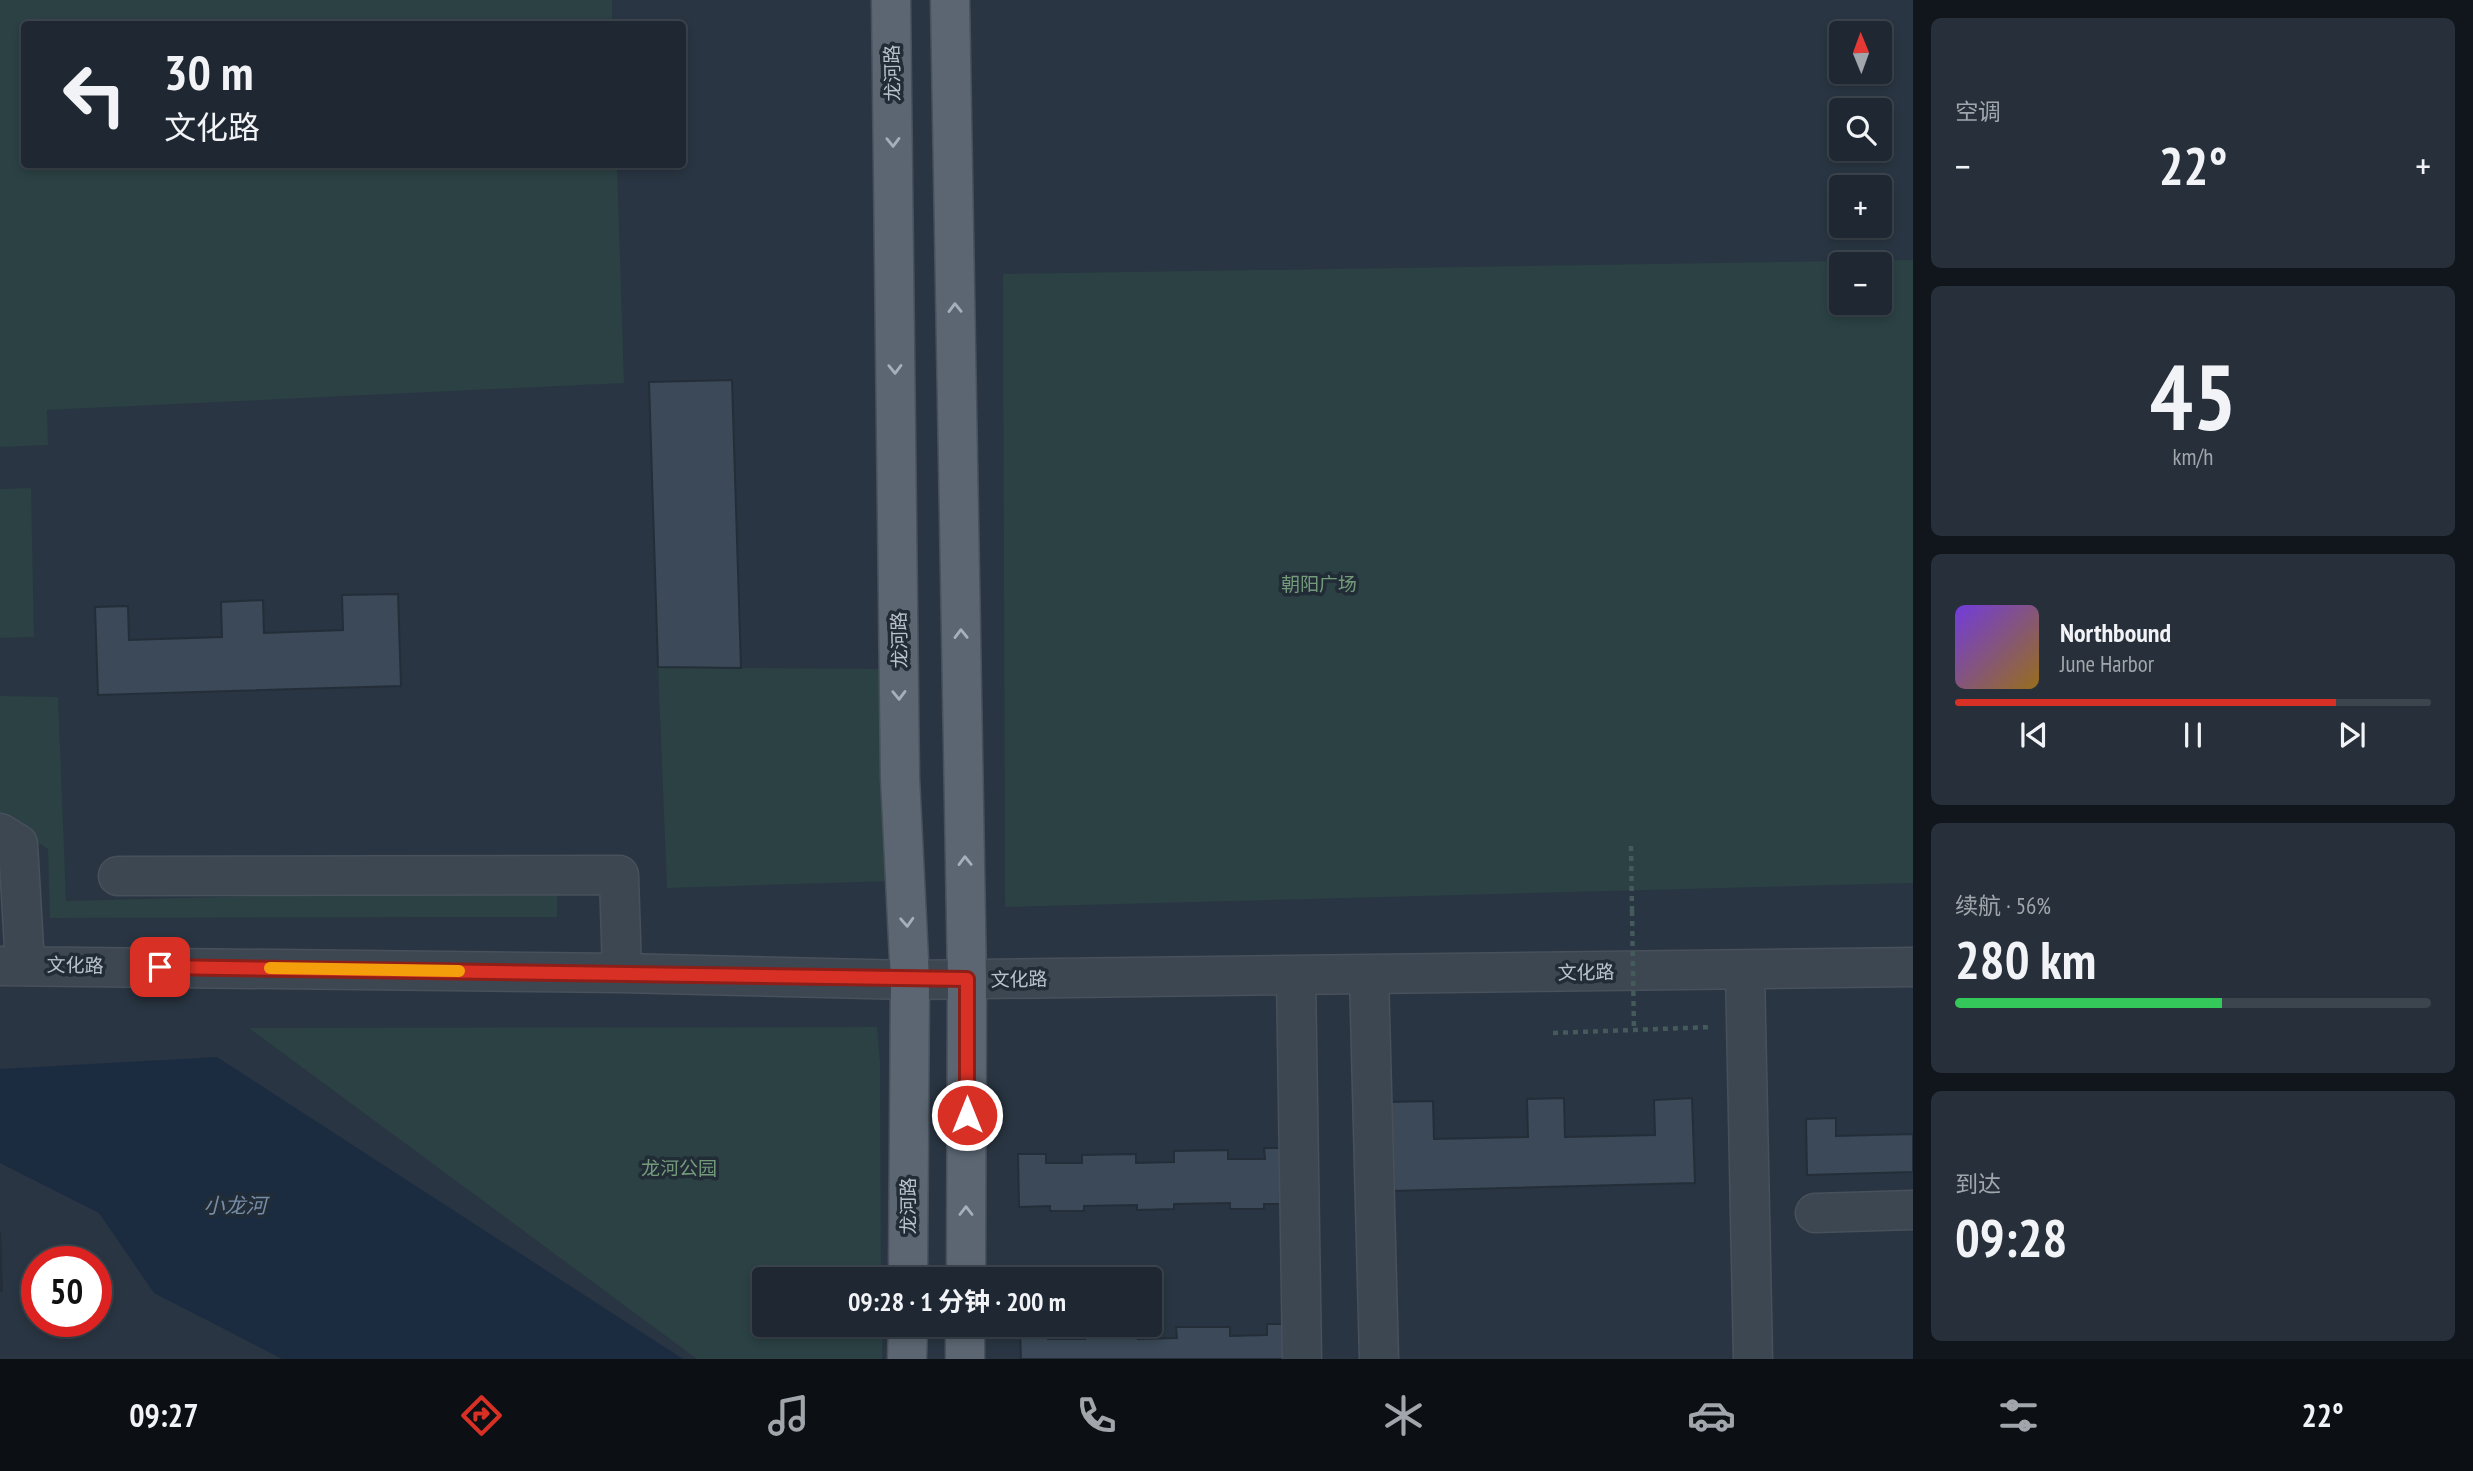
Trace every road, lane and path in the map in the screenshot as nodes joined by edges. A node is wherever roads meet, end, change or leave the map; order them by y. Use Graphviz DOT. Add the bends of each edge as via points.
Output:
graph roads {
  1 [pos="891,0"];
  2 [pos="950,0"];
  3 [pos="0,833"];
  4 [pos="1631,846"];
  5 [pos="118,876"];
  6 [pos="12,965"];
  7 [pos="1913,967"];
  8 [pos="1745,970"];
  9 [pos="622,973"];
  10 [pos="1296,975"];
  11 [pos="1370,975"];
  12 [pos="910,979"];
  13 [pos="967,979"];
  14 [pos="1712,1027"];
  15 [pos="1634,1030"];
  16 [pos="1553,1033"];
  17 [pos="1913,1210"];
  18 [pos="1815,1213"];
  19 [pos="908,1267"];
  20 [pos="966,1267"];
  21 [pos="908,1337"];
  22 [pos="965,1337"];
  23 [pos="907,1359"];
  24 [pos="965,1359"];
  25 [pos="1302,1359"];
  26 [pos="1379,1359"];
  27 [pos="1753,1359"];
  1 -- 12 [label="main road, 龙河路, one-way" via="900,778"];
  13 -- 2 [label="main road, one-way"];
  3 -- 6 [label="street" via="18,844"];
  4 -- 15 [label="path, bridge"];
  5 -- 9 [label="street" via="619,875"];
  6 -- 9 [label="street, 文化路"];
  7 -- 8 [label="street, 文化路"];
  8 -- 11 [label="street, 文化路"];
  8 -- 27 [label="street"];
  9 -- 12 [label="street, 文化路"];
  10 -- 11 [label="street, 文化路"];
  10 -- 13 [label="street, 文化路"];
  10 -- 25 [label="street"];
  11 -- 26 [label="street"];
  12 -- 13 [label="street, 文化路"];
  12 -- 19 [label="main road, 龙河路"];
  20 -- 13 [label="main road, one-way"];
  14 -- 15 [label="path"];
  15 -- 16 [label="path"];
  17 -- 18 [label="street"];
  21 -- 23 [label="main road"];
  22 -- 24 [label="main road"];
}
